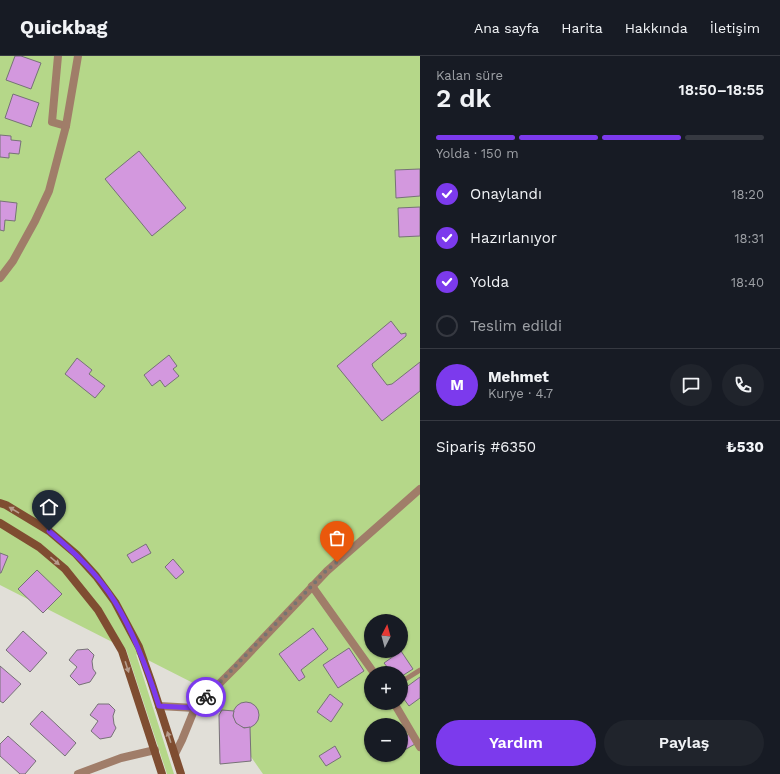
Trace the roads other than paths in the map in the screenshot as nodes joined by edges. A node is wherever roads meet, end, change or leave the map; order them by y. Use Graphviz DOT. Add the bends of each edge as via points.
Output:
graph roads {
  1 [pos="58,56"];
  2 [pos="78,56"];
  3 [pos="66,126"];
  4 [pos="0,278"];
  5 [pos="420,489"];
  6 [pos="0,503"];
  7 [pos="0,523"];
  8 [pos="312,586"];
  9 [pos="369,666"];
  10 [pos="420,670"];
  11 [pos="408,678"];
  12 [pos="159,706"];
  13 [pos="195,708"];
  14 [pos="398,710"];
  15 [pos="420,747"];
  16 [pos="155,750"];
  17 [pos="175,754"];
  18 [pos="78,774"];
  19 [pos="162,774"];
  20 [pos="181,774"];
  1 -- 3 [label="street" via="52,122"];
  2 -- 3 [label="street"];
  3 -- 4 [label="street" via="49,191 35,221"];
  5 -- 8 [label="street"];
  12 -- 6 [label="main road, one-way" via="138,647 115,602 96,576 76,554 49,531"];
  7 -- 16 [label="main road, one-way" via="39,547 65,569 98,610 122,651"];
  8 -- 9 [label="street"];
  8 -- 13 [label="street"];
  10 -- 11 [label="lane"];
  12 -- 13 [label="street"];
  17 -- 12 [label="main road, one-way"];
  13 -- 17 [label="street"];
  14 -- 15 [label="street"];
  16 -- 18 [label="street" via="121,758"];
  16 -- 19 [label="main road"];
  17 -- 20 [label="main road"];
}
